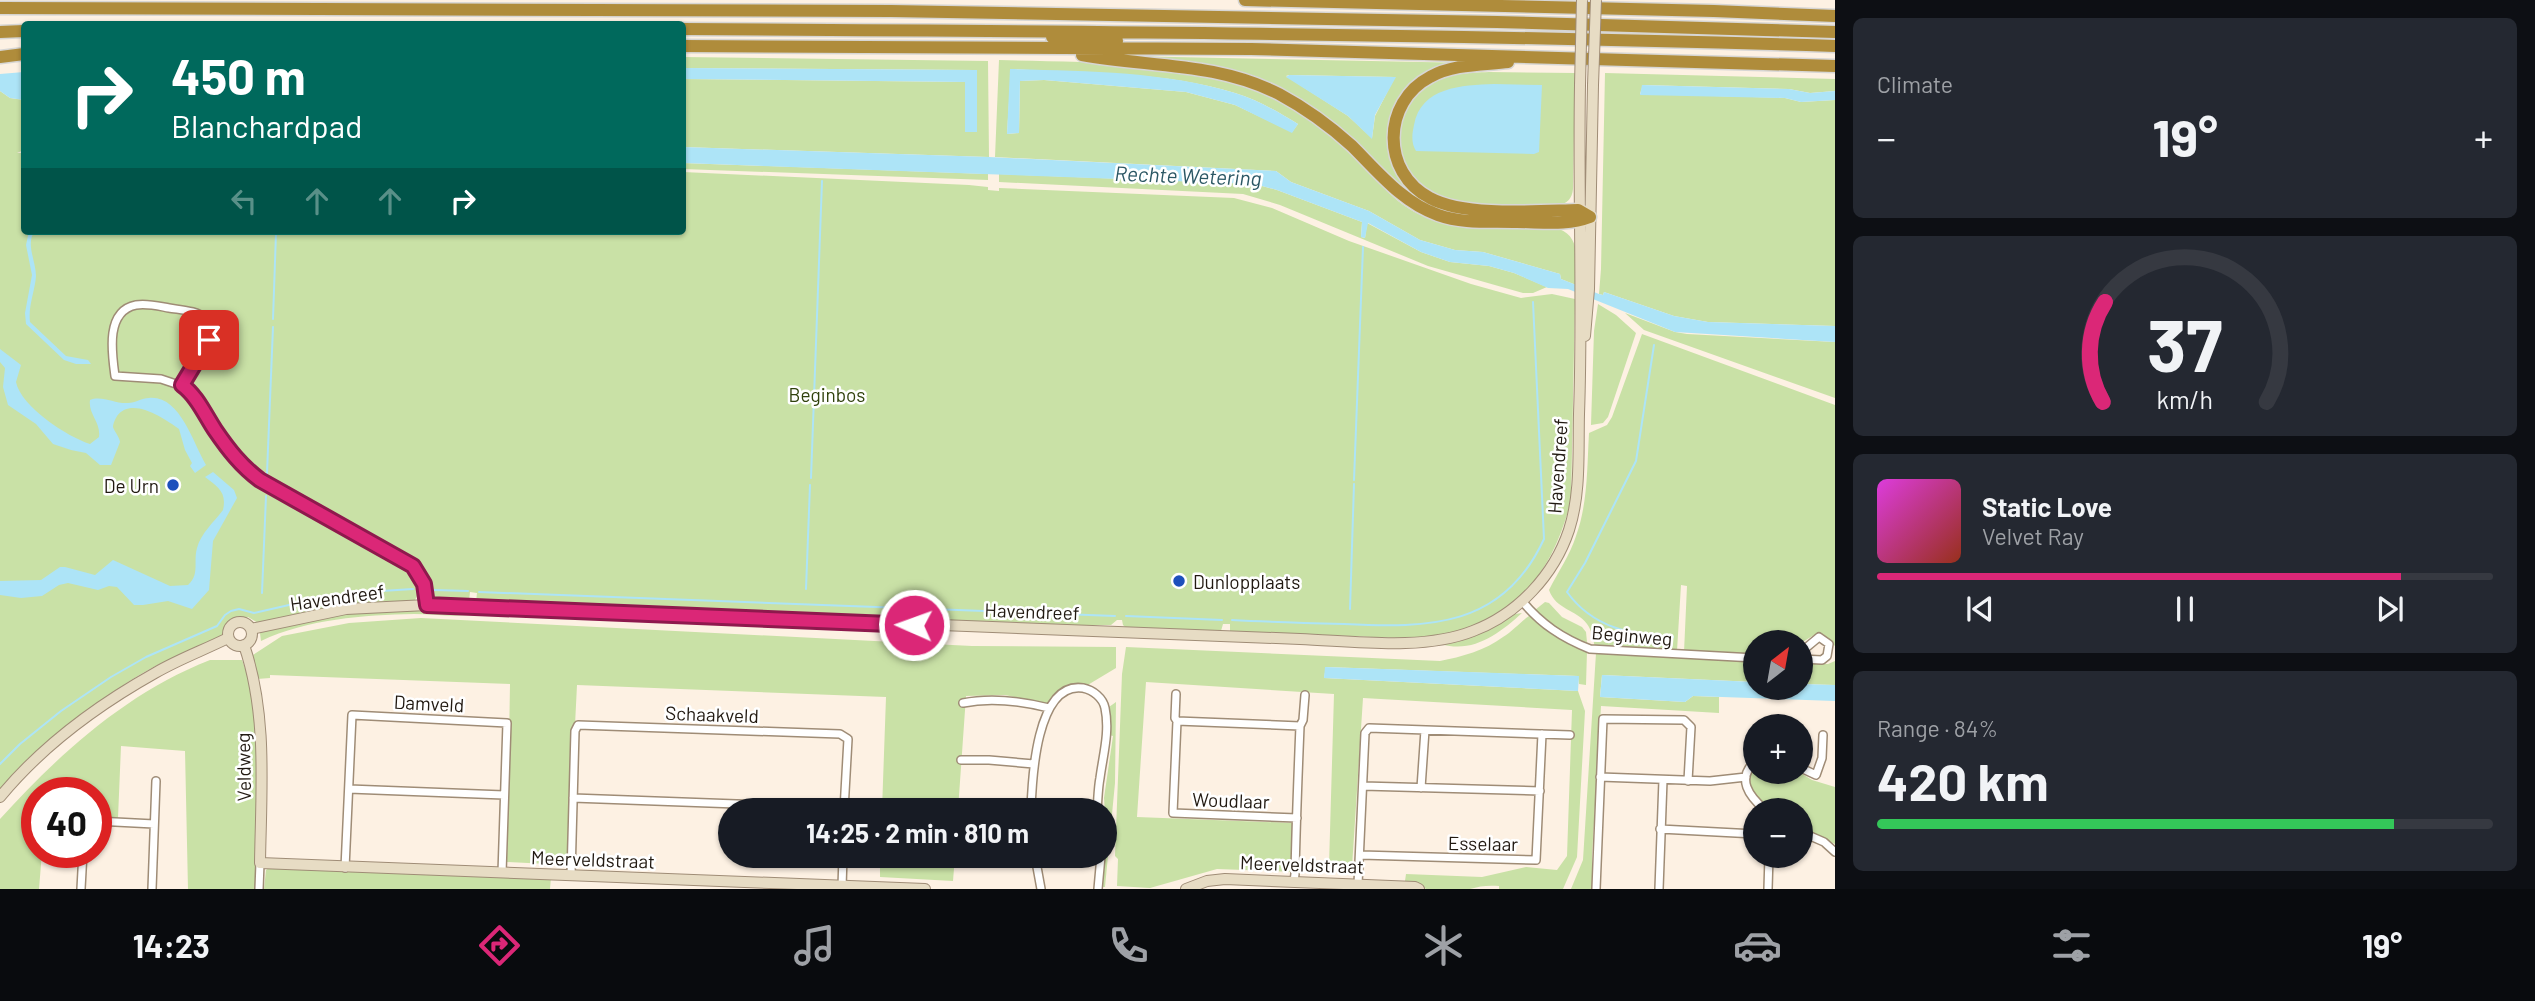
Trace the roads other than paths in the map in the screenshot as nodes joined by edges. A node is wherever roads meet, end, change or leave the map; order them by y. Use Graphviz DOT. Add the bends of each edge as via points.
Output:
graph roads {
  1 [pos="1245,0"];
  2 [pos="1582,0"];
  3 [pos="1596,0"];
  4 [pos="1641,0"];
  5 [pos="0,8"];
  6 [pos="1714,11"];
  7 [pos="1835,16"];
  8 [pos="686,29"];
  9 [pos="21,31"];
  10 [pos="0,32"];
  11 [pos="994,32"];
  12 [pos="1835,32"];
  13 [pos="686,46"];
  14 [pos="1835,46"];
  15 [pos="1051,49"];
  16 [pos="1251,49"];
  17 [pos="0,50"];
  18 [pos="21,51"];
  19 [pos="21,52"];
  20 [pos="0,57"];
  21 [pos="1544,57"];
  22 [pos="1835,66"];
  23 [pos="1582,216"];
  24 [pos="182,385"];
  25 [pos="1522,601"];
  26 [pos="427,605"];
  27 [pos="251,629"];
  28 [pos="228,638"];
  29 [pos="1813,643"];
  30 [pos="243,645"];
  31 [pos="1743,657"];
  32 [pos="1813,660"];
  33 [pos="1176,694"];
  34 [pos="1305,695"];
  35 [pos="963,703"];
  36 [pos="1049,708"];
  37 [pos="1177,721"];
  38 [pos="1300,726"];
  39 [pos="1425,730"];
  40 [pos="1542,734"];
  41 [pos="1570,735"];
  42 [pos="1823,735"];
  43 [pos="961,760"];
  44 [pos="1034,764"];
  45 [pos="1813,774"];
  46 [pos="1600,777"];
  47 [pos="1743,777"];
  48 [pos="1663,780"];
  49 [pos="1688,780"];
  50 [pos="156,781"];
  51 [pos="1363,786"];
  52 [pos="1421,788"];
  53 [pos="349,789"];
  54 [pos="1540,791"];
  55 [pos="504,795"];
  56 [pos="0,797"];
  57 [pos="573,798"];
  58 [pos="845,798"];
  59 [pos="1032,798"];
  60 [pos="1098,798"];
  61 [pos="718,804"];
  62 [pos="1297,818"];
  63 [pos="112,822"];
  64 [pos="154,824"];
  65 [pos="1660,829"];
  66 [pos="1743,833"];
  67 [pos="1813,837"];
  68 [pos="1835,852"];
  69 [pos="1361,855"];
  70 [pos="260,863"];
  71 [pos="345,867"];
  72 [pos="82,868"];
  73 [pos="843,868"];
  74 [pos="1037,868"];
  75 [pos="1100,868"];
  76 [pos="1769,868"];
  77 [pos="502,873"];
  78 [pos="571,875"];
  79 [pos="1294,881"];
  80 [pos="1358,884"];
  81 [pos="1207,885"];
  82 [pos="803,887"];
  83 [pos="842,887"];
  84 [pos="81,889"];
  85 [pos="152,889"];
  86 [pos="259,889"];
  87 [pos="925,889"];
  88 [pos="1041,889"];
  89 [pos="1097,889"];
  90 [pos="1186,889"];
  91 [pos="1419,889"];
  92 [pos="1596,889"];
  93 [pos="1659,889"];
  94 [pos="1768,889"];
  1 -- 6 [label="highway"];
  2 -- 23 [label="street, Havendreef, bridge"];
  3 -- 23 [label="street, Havendreef, bridge"];
  4 -- 6 [label="highway"];
  5 -- 12 [label="highway" via="994,13"];
  6 -- 7 [label="highway"];
  8 -- 11 [label="highway"];
  9 -- 10 [label="highway"];
  11 -- 14 [label="highway" via="1418,35"];
  11 -- 16 [label="highway"];
  13 -- 15 [label="highway"];
  15 -- 16 [label="highway"];
  15 -- 23 [label="highway" via="1202,69 1278,94 1331,128 1404,196 1438,215 1463,221"];
  16 -- 21 [label="highway"];
  17 -- 18 [label="highway"];
  19 -- 20 [label="highway"];
  21 -- 22 [label="highway"];
  21 -- 23 [label="highway" via="1445,70 1421,82 1398,111 1393,148 1406,179 1443,204"];
  23 -- 25 [label="street, Havendreef" via="1584,299 1576,500 1555,561"];
  24 -- 24 [label="street" via="115,376 116,321 121,312 150,305 198,314 209,323 209,340"];
  24 -- 26 [label="street" via="253,474 413,566 424,584"];
  25 -- 26 [label="street, Havendreef" via="1499,619 1433,642"];
  25 -- 31 [label="street, Beginweg" via="1545,625 1590,649"];
  26 -- 27 [label="street, Havendreef" via="346,609"];
  27 -- 28 [label="street" via="246,622 233,623"];
  27 -- 30 [label="street" via="250,641"];
  28 -- 30 [label="street"];
  28 -- 56 [label="street" via="156,672 109,701 44,752"];
  29 -- 32 [label="street" via="1819,638 1829,644 1827,656"];
  30 -- 70 [label="street, Veldweg" via="260,723"];
  33 -- 37 [label="street, Woudlaar"];
  34 -- 38 [label="street, Woudlaar"];
  35 -- 36 [label="street" via="988,700"];
  36 -- 44 [label="street"];
  36 -- 60 [label="street" via="1060,695 1077,688 1090,690 1102,701 1107,741"];
  37 -- 38 [label="street"];
  37 -- 62 [label="street, Woudlaar" via="1173,813"];
  38 -- 62 [label="street, Woudlaar"];
  39 -- 40 [label="street"];
  39 -- 51 [label="street" via="1369,728"];
  39 -- 52 [label="street"];
  40 -- 41 [label="street"];
  40 -- 54 [label="street, Esselaar"];
  42 -- 45 [label="street" via="1822,758"];
  43 -- 44 [label="street"];
  44 -- 59 [label="street"];
  46 -- 48 [label="street"];
  46 -- 49 [label="street" via="1604,719 1684,720 1691,727"];
  46 -- 92 [label="street"];
  47 -- 49 [label="street"];
  48 -- 49 [label="street"];
  48 -- 65 [label="street"];
  50 -- 64 [label="street"];
  51 -- 52 [label="street"];
  51 -- 69 [label="street"];
  52 -- 54 [label="street"];
  53 -- 55 [label="street"];
  53 -- 55 [label="street, Damveld" via="352,715 507,723"];
  53 -- 71 [label="street, Damveld"];
  54 -- 69 [label="street, Esselaar" via="1536,860"];
  55 -- 77 [label="street, Damveld"];
  57 -- 58 [label="street, Schaakveld" via="578,725 840,734 848,739"];
  57 -- 61 [label="street, Schaakveld"];
  57 -- 78 [label="street, Schaakveld"];
  62 -- 79 [label="street, Woudlaar"];
  63 -- 64 [label="street"];
  64 -- 85 [label="street"];
  65 -- 66 [label="street"];
  65 -- 93 [label="street"];
  67 -- 68 [label="street"];
  69 -- 80 [label="street"];
  70 -- 71 [label="street, Meerveldstraat"];
  70 -- 86 [label="street, Veldweg"];
  71 -- 77 [label="street, Meerveldstraat"];
  72 -- 84 [label="street"];
  73 -- 83 [label="street"];
  74 -- 88 [label="street"];
  75 -- 89 [label="street"];
  76 -- 94 [label="street"];
  77 -- 78 [label="street, Meerveldstraat"];
  78 -- 82 [label="street, Meerveldstraat"];
  79 -- 80 [label="street, Meerveldstraat"];
  79 -- 81 [label="street, Meerveldstraat" via="1225,879"];
  80 -- 91 [label="street, Meerveldstraat"];
  81 -- 90 [label="street, Meerveldstraat"];
  82 -- 83 [label="street, Meerveldstraat"];
  83 -- 87 [label="street, Meerveldstraat"];
}
